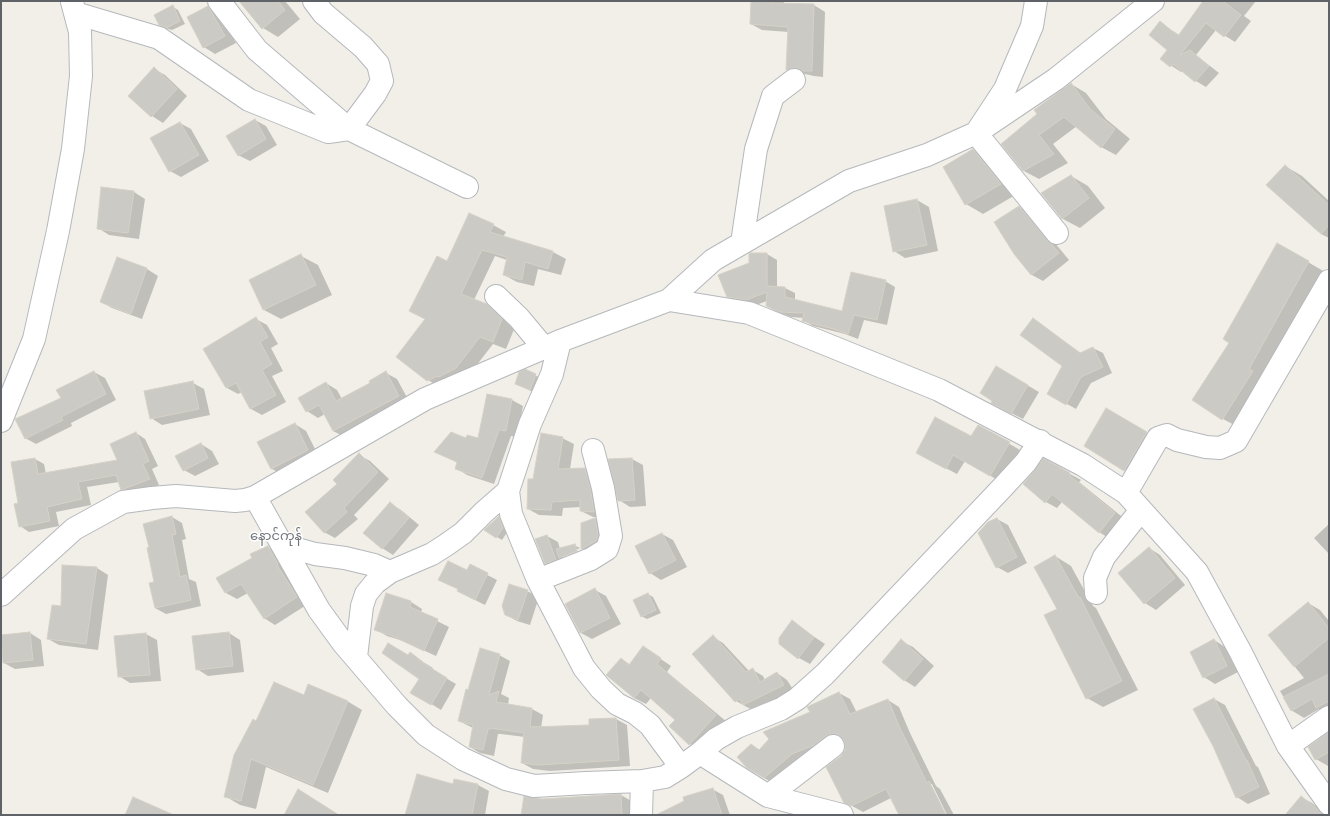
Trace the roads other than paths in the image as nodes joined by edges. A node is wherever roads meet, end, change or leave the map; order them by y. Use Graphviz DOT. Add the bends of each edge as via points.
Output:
graph roads {
  1 [pos="219,1"];
  2 [pos="314,1"];
  3 [pos="1036,1"];
  4 [pos="1153,1"];
  5 [pos="73,7"];
  6 [pos="794,80"];
  7 [pos="349,128"];
  8 [pos="976,133"];
  9 [pos="467,187"];
  10 [pos="1057,232"];
  11 [pos="742,243"];
  12 [pos="1329,281"];
  13 [pos="496,296"];
  14 [pos="669,300"];
  15 [pos="552,345"];
  16 [pos="1,421"];
  17 [pos="1040,441"];
  18 [pos="593,450"];
  19 [pos="508,491"];
  20 [pos="1126,493"];
  21 [pos="255,497"];
  22 [pos="1141,510"];
  23 [pos="283,545"];
  24 [pos="390,572"];
  25 [pos="538,580"];
  26 [pos="1096,593"];
  27 [pos="1,595"];
  28 [pos="356,657"];
  29 [pos="1329,717"];
  30 [pos="833,746"];
  31 [pos="1288,746"];
  32 [pos="700,753"];
  33 [pos="681,767"];
  34 [pos="642,781"];
  35 [pos="768,796"];
  36 [pos="1329,804"];
  37 [pos="641,815"];
  38 [pos="842,815"];
  1 -- 7 [label="street" via="257,50"];
  2 -- 7 [label="street" via="378,64 382,81"];
  3 -- 8 [label="street" via="1032,26 1005,90"];
  4 -- 8 [label="street" via="1056,79"];
  5 -- 7 [label="street" via="159,38 249,100 328,132"];
  5 -- 16 [label="street" via="80,32 81,76 70,164 34,339"];
  6 -- 11 [label="street" via="773,96 756,149"];
  7 -- 9 [label="street"];
  8 -- 10 [label="street"];
  8 -- 11 [label="street" via="927,155 849,181"];
  11 -- 14 [label="street" via="713,260"];
  12 -- 20 [label="street" via="1236,441 1220,448 1177,440 1167,435 1158,438"];
  13 -- 15 [label="street"];
  14 -- 15 [label="street"];
  14 -- 17 [label="street" via="749,313 939,390"];
  15 -- 19 [label="street" via="552,374 530,424"];
  15 -- 21 [label="street" via="425,400"];
  17 -- 20 [label="street"];
  17 -- 32 [label="street" via="1007,483 825,674 782,709 737,727 716,739"];
  18 -- 25 [label="street" via="603,488 611,536 606,549 591,559"];
  19 -- 24 [label="street" via="446,546"];
  19 -- 25 [label="street" via="511,514"];
  20 -- 22 [label="street"];
  21 -- 23 [label="street"];
  21 -- 27 [label="street" via="235,501 176,496 123,502 74,529"];
  22 -- 26 [label="street" via="1104,557 1095,578"];
  22 -- 31 [label="street" via="1197,572"];
  23 -- 24 [label="street" via="374,565"];
  23 -- 28 [label="street" via="320,610"];
  24 -- 28 [label="street" via="375,583 366,594 362,606"];
  25 -- 33 [label="street" via="584,668 601,690 617,704 635,713 650,725"];
  28 -- 34 [label="street" via="397,706 426,735 463,759 506,779 534,786"];
  29 -- 31 [label="street"];
  30 -- 35 [label="street"];
  31 -- 36 [label="street"];
  32 -- 33 [label="street"];
  32 -- 35 [label="street"];
  33 -- 34 [label="street" via="665,777"];
  34 -- 37 [label="street"];
  35 -- 38 [label="street"];
}
